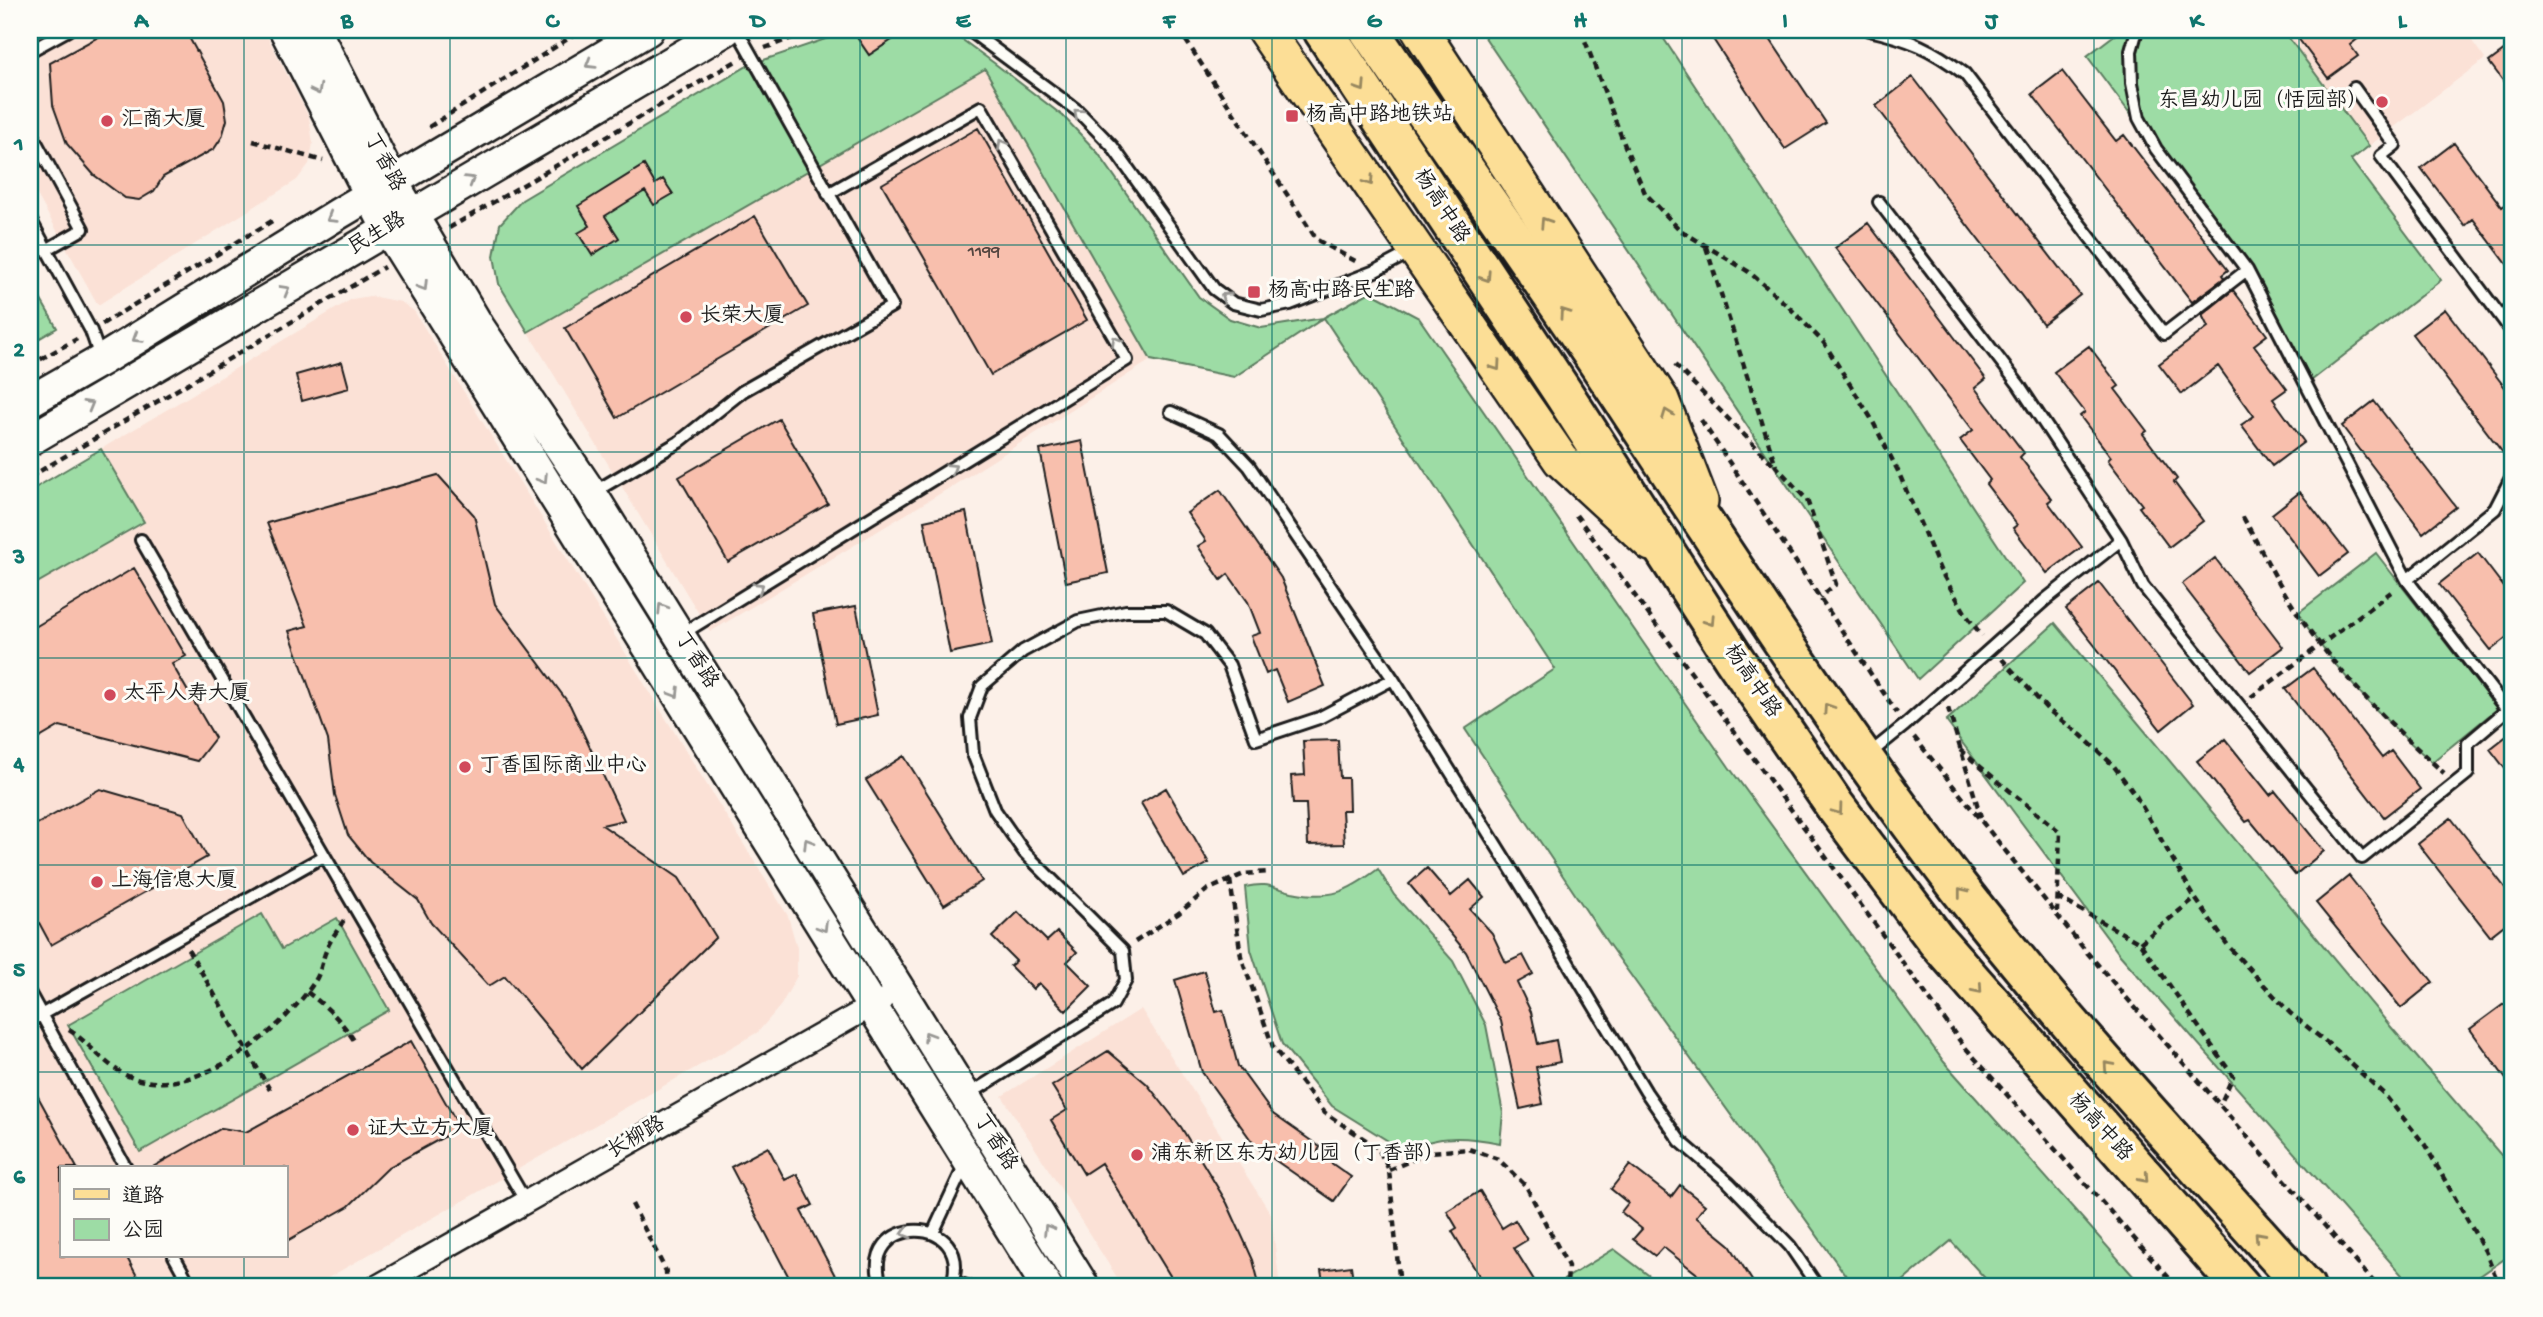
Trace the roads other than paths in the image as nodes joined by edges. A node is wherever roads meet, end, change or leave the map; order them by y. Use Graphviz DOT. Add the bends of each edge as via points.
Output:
graph roads {
  1 [pos="68,30"];
  2 [pos="285,30"];
  3 [pos="315,30"];
  4 [pos="649,30"];
  5 [pos="726,30"];
  6 [pos="737,30"];
  7 [pos="969,30"];
  8 [pos="1265,30"];
  9 [pos="1323,30"];
  10 [pos="1369,30"];
  11 [pos="1420,30"];
  12 [pos="1869,30"];
  13 [pos="2137,30"];
  14 [pos="30,51"];
  15 [pos="2354,88"];
  16 [pos="30,131"];
  17 [pos="374,182"];
  18 [pos="828,194"];
  19 [pos="1879,202"];
  20 [pos="30,219"];
  21 [pos="399,221"];
  22 [pos="47,250"];
  23 [pos="1416,250"];
  24 [pos="2248,270"];
  25 [pos="2513,333"];
  26 [pos="102,360"];
  27 [pos="30,401"];
  28 [pos="1171,412"];
  29 [pos="30,440"];
  30 [pos="2513,474"];
  31 [pos="591,493"];
  32 [pos="141,540"];
  33 [pos="2121,540"];
  34 [pos="1718,547"];
  35 [pos="1673,564"];
  36 [pos="2407,580"];
  37 [pos="680,636"];
  38 [pos="1393,679"];
  39 [pos="1863,759"];
  40 [pos="324,856"];
  41 [pos="899,990"];
  42 [pos="30,994"];
  43 [pos="872,1005"];
  44 [pos="41,1014"];
  45 [pos="30,1021"];
  46 [pos="965,1097"];
  47 [pos="968,1159"];
  48 [pos="125,1166"];
  49 [pos="526,1202"];
  50 [pos="933,1233"];
  51 [pos="175,1258"];
  52 [pos="952,1284"];
  53 [pos="191,1287"];
  54 [pos="376,1287"];
  55 [pos="882,1287"];
  56 [pos="968,1287"];
  57 [pos="1047,1287"];
  58 [pos="1084,1287"];
  59 [pos="1818,1287"];
  60 [pos="2241,1287"];
  61 [pos="2305,1287"];
  1 -- 14 [label="lane"];
  2 -- 17 [label="street, 丁香路, one-way"];
  3 -- 17 [label="street, 丁香路"];
  4 -- 17 [label="street, 民生路, one-way"];
  21 -- 5 [label="street, 民生路, one-way"];
  6 -- 18 [label="lane"];
  23 -- 7 [label="lane, one-way" via="1280,306 1261,310 1233,303 1214,289 1112,146 1078,111"];
  8 -- 23 [label="main road, 杨高中路, one-way"];
  9 -- 35 [label="highway, 杨高中路, one-way"];
  34 -- 10 [label="highway, 杨高中路, one-way" via="1603,369"];
  34 -- 11 [label="main road, 杨高中路, one-way" via="1661,400"];
  12 -- 24 [label="lane" via="1902,37 1937,53 1965,74 2165,334"];
  13 -- 24 [label="lane" via="2131,51 2139,118 2156,149"];
  15 -- 25 [label="lane" via="2395,145 2381,156"];
  16 -- 22 [label="lane" via="83,229"];
  17 -- 21 [label="street, 丁香路"];
  17 -- 26 [label="street, 民生路, one-way"];
  18 -- 31 [label="lane" via="892,306 743,391 679,442"];
  37 -- 18 [label="lane, one-way" via="1127,360 981,107"];
  19 -- 33 [label="lane" via="2019,385"];
  20 -- 22 [label="lane"];
  29 -- 21 [label="street, 民生路, one-way"];
  21 -- 31 [label="street, 丁香路" via="479,327"];
  21 -- 43 [label="street, 丁香路, one-way" via="636,630"];
  22 -- 26 [label="lane"];
  23 -- 35 [label="main road, 杨高中路, one-way" via="1561,460"];
  24 -- 36 [label="lane"];
  26 -- 27 [label="street, 民生路"];
  28 -- 38 [label="lane" via="1219,434 1249,466"];
  30 -- 36 [label="lane" via="2495,509"];
  37 -- 31 [label="street, 丁香路, one-way"];
  32 -- 40 [label="lane"];
  33 -- 36 [label="lane" via="2143,586 2362,858 2468,773 2469,743 2507,710"];
  33 -- 39 [label="lane"];
  39 -- 34 [label="highway, 杨高中路, one-way"];
  35 -- 60 [label="highway, 杨高中路, one-way" via="1835,806 1937,941"];
  41 -- 37 [label="street, 丁香路, one-way"];
  38 -- 46 [label="lane" via="1319,718 1256,739 1229,665 1205,634 1166,611 1126,611 1078,621 1023,650 982,686 970,718 972,754 995,810 1024,852 1123,951 1126,980 1113,1004"];
  38 -- 59 [label="lane" via="1680,1142 1729,1183 1790,1246"];
  61 -- 39 [label="highway, 杨高中路, one-way" via="2042,991"];
  40 -- 44 [label="lane"];
  40 -- 49 [label="lane"];
  41 -- 43 [label="street, 长柳路"];
  46 -- 41 [label="street, 丁香路, one-way"];
  42 -- 44 [label="lane"];
  43 -- 47 [label="street, 丁香路"];
  43 -- 49 [label="street, 长柳路"];
  44 -- 45 [label="lane"];
  44 -- 48 [label="lane"];
  58 -- 46 [label="street, 丁香路, one-way"];
  47 -- 50 [label="lane"];
  47 -- 57 [label="street, 丁香路"];
  49 -- 54 [label="street, 长柳路"];
  50 -- 52 [label="lane" via="951,1249 956,1262"];
  50 -- 55 [label="lane, one-way" via="909,1230 887,1242 878,1265"];
  51 -- 53 [label="lane"];
  52 -- 56 [label="lane"];
}
